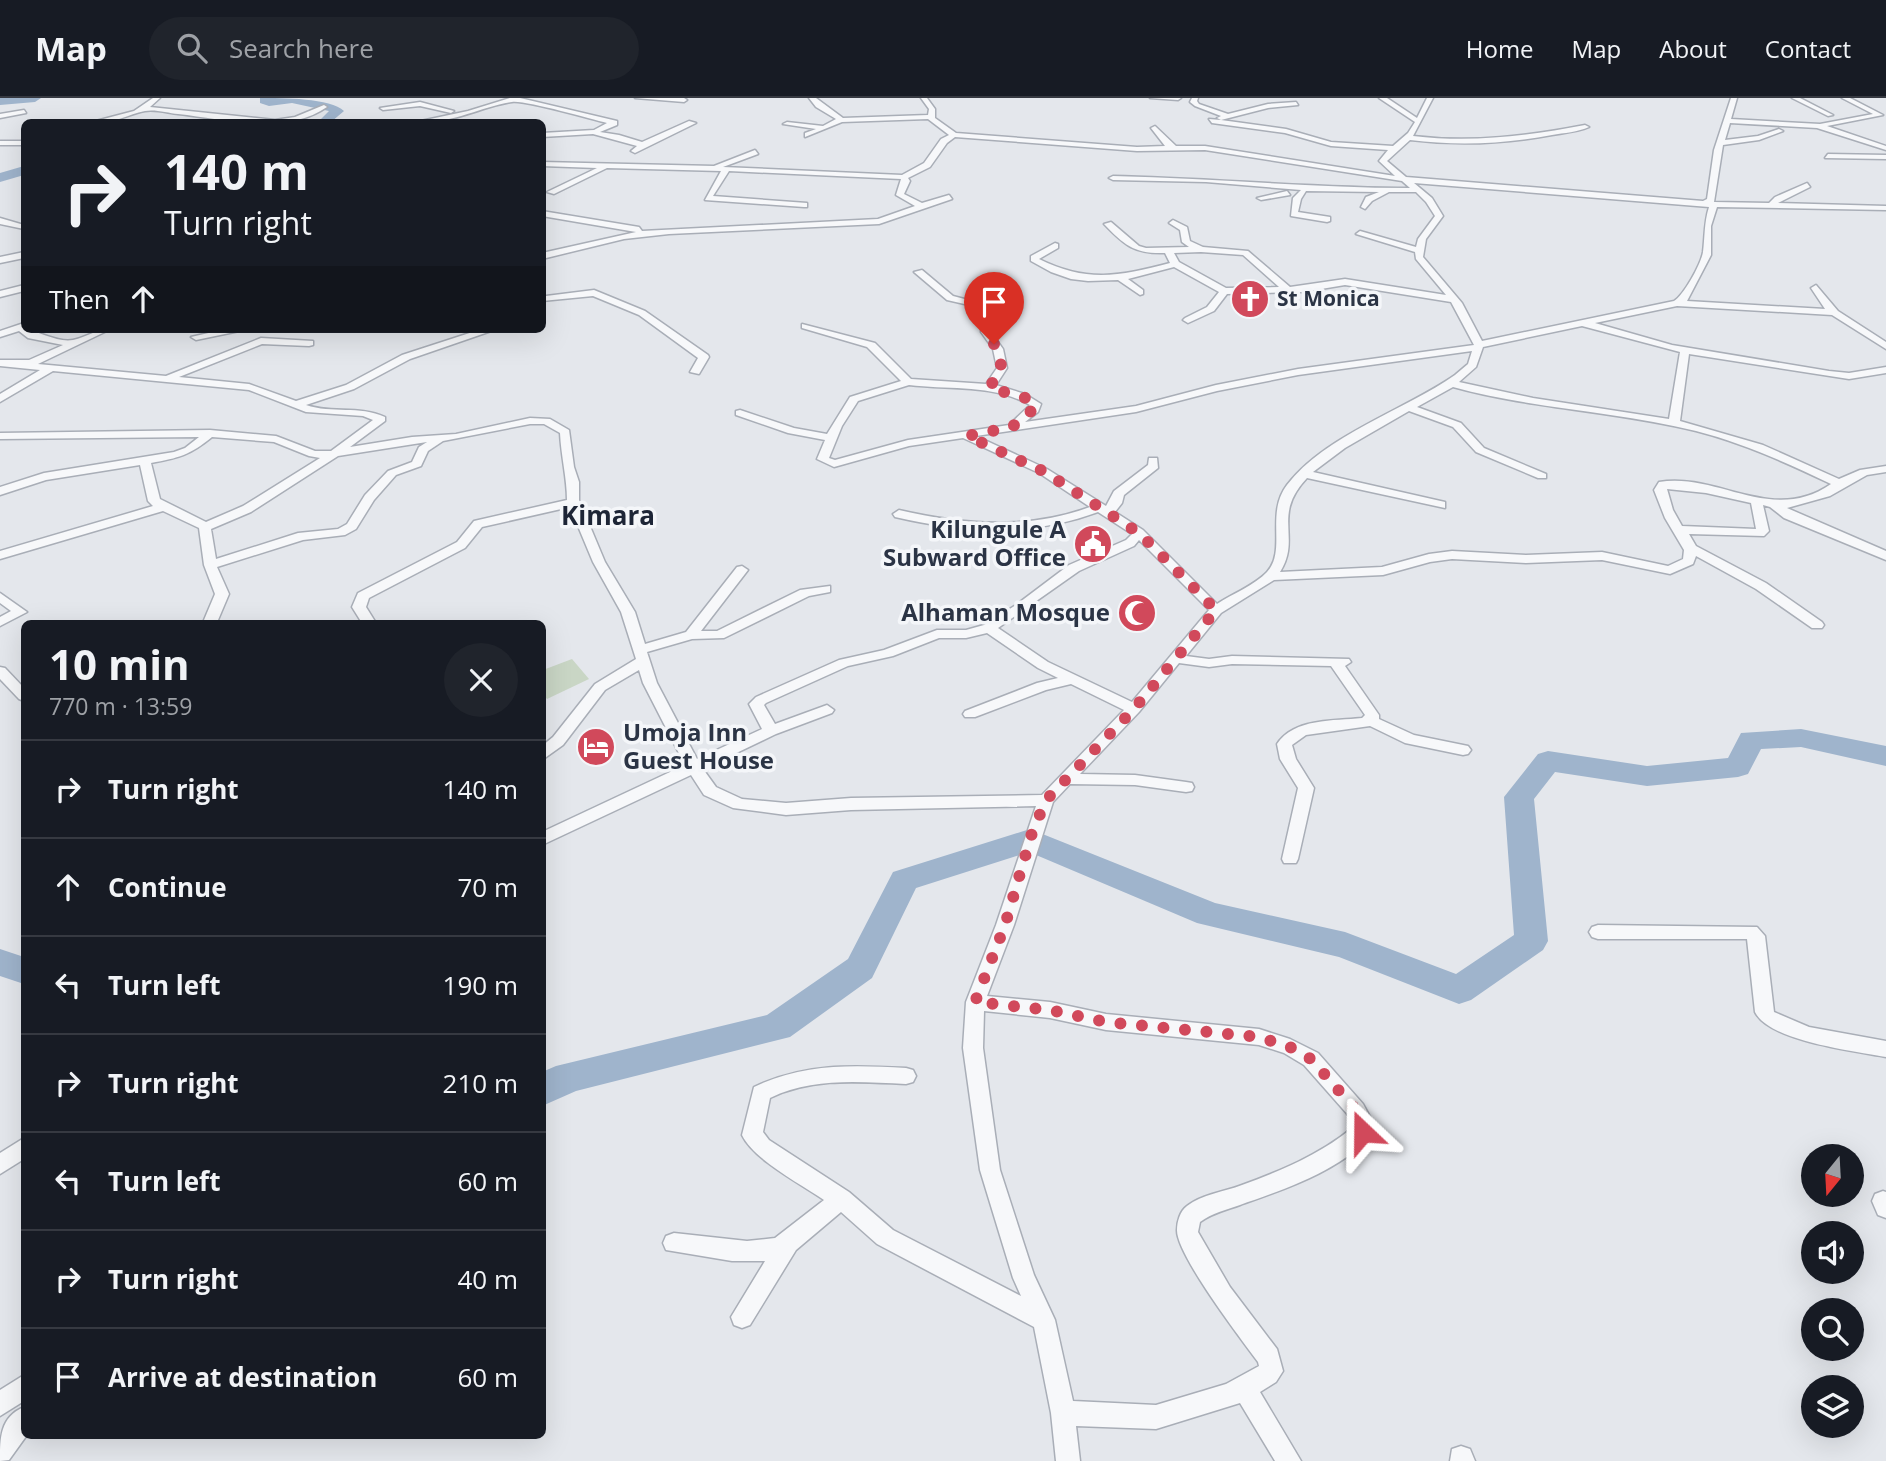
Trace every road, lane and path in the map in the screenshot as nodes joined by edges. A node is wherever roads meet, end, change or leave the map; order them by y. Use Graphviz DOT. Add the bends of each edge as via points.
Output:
graph roads {
  1 [pos="157,98"];
  2 [pos="386,98"];
  3 [pos="439,98"];
  4 [pos="516,98"];
  5 [pos="638,98"];
  6 [pos="812,98"];
  7 [pos="924,98"];
  8 [pos="1153,98"];
  9 [pos="1178,98"];
  10 [pos="1195,98"];
  11 [pos="1382,98"];
  12 [pos="1430,98"];
  13 [pos="1734,98"];
  14 [pos="1795,98"];
  15 [pos="1845,98"];
  16 [pos="684,100"];
  17 [pos="568,103"];
  18 [pos="408,104"];
  19 [pos="1296,104"];
  20 [pos="324,107"];
  21 [pos="383,108"];
  22 [pos="554,108"];
  23 [pos="145,109"];
  24 [pos="24,112"];
  25 [pos="1883,114"];
  26 [pos="464,115"];
  27 [pos="1829,115"];
  28 [pos="0,116"];
  29 [pos="1228,116"];
  30 [pos="931,117"];
  31 [pos="126,118"];
  32 [pos="118,119"];
  33 [pos="130,119"];
  34 [pos="245,119"];
  35 [pos="297,119"];
  36 [pos="439,119"];
  37 [pos="841,120"];
  38 [pos="1416,120"];
  39 [pos="1726,121"];
  40 [pos="692,123"];
  41 [pos="787,124"];
  42 [pos="1818,126"];
  43 [pos="1585,127"];
  44 [pos="822,128"];
  45 [pos="1155,128"];
  46 [pos="1779,131"];
  47 [pos="596,132"];
  48 [pos="546,135"];
  49 [pos="807,135"];
  50 [pos="954,135"];
  51 [pos="1409,138"];
  52 [pos="21,142"];
  53 [pos="1720,143"];
  54 [pos="0,144"];
  55 [pos="642,145"];
  56 [pos="1234,147"];
  57 [pos="1394,148"];
  58 [pos="1886,148"];
  59 [pos="1178,150"];
  60 [pos="1220,150"];
  61 [pos="755,152"];
  62 [pos="1828,156"];
  63 [pos="1886,157"];
  64 [pos="546,164"];
  65 [pos="608,166"];
  66 [pos="645,167"];
  67 [pos="715,169"];
  68 [pos="725,171"];
  69 [pos="904,177"];
  70 [pos="1113,178"];
  71 [pos="1398,178"];
  72 [pos="1807,185"];
  73 [pos="1328,190"];
  74 [pos="1414,190"];
  75 [pos="1391,191"];
  76 [pos="551,192"];
  77 [pos="1303,192"];
  78 [pos="949,197"];
  79 [pos="1261,198"];
  80 [pos="1709,204"];
  81 [pos="804,205"];
  82 [pos="1770,206"];
  83 [pos="923,207"];
  84 [pos="1365,207"];
  85 [pos="1886,208"];
  86 [pos="546,214"];
  87 [pos="1327,219"];
  88 [pos="0,221"];
  89 [pos="1173,223"];
  90 [pos="1108,224"];
  91 [pos="21,226"];
  92 [pos="655,233"];
  93 [pos="1360,234"];
  94 [pos="1055,246"];
  95 [pos="546,248"];
  96 [pos="1201,249"];
  97 [pos="1419,250"];
  98 [pos="559,251"];
  99 [pos="1169,251"];
  100 [pos="546,255"];
  101 [pos="21,256"];
  102 [pos="0,260"];
  103 [pos="1175,264"];
  104 [pos="919,272"];
  105 [pos="1121,278"];
  106 [pos="583,281"];
  107 [pos="1816,288"];
  108 [pos="21,289"];
  109 [pos="1287,289"];
  110 [pos="1140,292"];
  111 [pos="1224,292"];
  112 [pos="594,293"];
  113 [pos="0,294"];
  114 [pos="546,299"];
  115 [pos="1453,299"];
  116 [pos="1677,303"];
  117 [pos="1833,312"];
  118 [pos="1188,320"];
  119 [pos="1584,324"];
  120 [pos="805,326"];
  121 [pos="21,327"];
  122 [pos="3,330"];
  123 [pos="29,333"];
  124 [pos="97,333"];
  125 [pos="220,333"];
  126 [pos="480,333"];
  127 [pos="196,337"];
  128 [pos="309,343"];
  129 [pos="73,344"];
  130 [pos="1479,346"];
  131 [pos="1886,346"];
  132 [pos="1685,350"];
  133 [pos="0,363"];
  134 [pos="17,365"];
  135 [pos="51,368"];
  136 [pos="1886,370"];
  137 [pos="695,372"];
  138 [pos="168,378"];
  139 [pos="908,382"];
  140 [pos="1448,383"];
  141 [pos="989,388"];
  142 [pos="0,399"];
  143 [pos="298,404"];
  144 [pos="1408,407"];
  145 [pos="740,412"];
  146 [pos="1674,423"];
  147 [pos="1012,427"];
  148 [pos="210,433"];
  149 [pos="0,436"];
  150 [pos="967,436"];
  151 [pos="831,438"];
  152 [pos="441,440"];
  153 [pos="335,452"];
  154 [pos="145,460"];
  155 [pos="1153,460"];
  156 [pos="1886,469"];
  157 [pos="1304,474"];
  158 [pos="1542,476"];
  159 [pos="1839,484"];
  160 [pos="0,491"];
  161 [pos="1756,500"];
  162 [pos="574,502"];
  163 [pos="1441,505"];
  164 [pos="1775,505"];
  165 [pos="162,507"];
  166 [pos="1102,511"];
  167 [pos="899,514"];
  168 [pos="205,527"];
  169 [pos="1678,530"];
  170 [pos="1139,533"];
  171 [pos="1690,548"];
  172 [pos="0,555"];
  173 [pos="1886,556"];
  174 [pos="210,565"];
  175 [pos="742,570"];
  176 [pos="1271,576"];
  177 [pos="825,589"];
  178 [pos="0,597"];
  179 [pos="1216,610"];
  180 [pos="212,620"];
  181 [pos="367,620"];
  182 [pos="0,622"];
  183 [pos="1817,625"];
  184 [pos="989,628"];
  185 [pos="691,635"];
  186 [pos="640,656"];
  187 [pos="1179,659"];
  188 [pos="1341,662"];
  189 [pos="5,675"];
  190 [pos="1071,680"];
  191 [pos="21,693"];
  192 [pos="1134,709"];
  193 [pos="827,710"];
  194 [pos="970,714"];
  195 [pos="1371,721"];
  196 [pos="771,731"];
  197 [pos="546,750"];
  198 [pos="1463,750"];
  199 [pos="695,770"];
  200 [pos="1067,779"];
  201 [pos="1186,787"];
  202 [pos="1046,800"];
  203 [pos="546,837"];
  204 [pos="1290,859"];
  205 [pos="1598,932"];
  206 [pos="975,1002"];
  207 [pos="1886,1049"];
  208 [pos="906,1076"];
  209 [pos="21,1149"];
  210 [pos="0,1165"];
  211 [pos="841,1199"];
  212 [pos="674,1243"];
  213 [pos="788,1243"];
  214 [pos="742,1317"];
  215 [pos="1044,1320"];
  216 [pos="1244,1388"];
  217 [pos="21,1389"];
  218 [pos="0,1404"];
  219 [pos="1063,1413"];
  220 [pos="21,1423"];
  221 [pos="0,1451"];
  222 [pos="1068,1461"];
  223 [pos="1289,1461"];
  1 -- 23 [label="street"];
  2 -- 18 [label="street"];
  3 -- 18 [label="street"];
  4 -- 22 [label="street"];
  4 -- 26 [label="street"];
  5 -- 16 [label="street"];
  6 -- 37 [label="street" via="818,107"];
  7 -- 30 [label="street" via="932,109"];
  8 -- 9 [label="street"];
  10 -- 29 [label="street" via="1195,104"];
  11 -- 38 [label="street"];
  12 -- 38 [label="street"];
  13 -- 39 [label="street"];
  14 -- 27 [label="street"];
  15 -- 25 [label="street"];
  17 -- 22 [label="street"];
  18 -- 21 [label="street"];
  18 -- 26 [label="street"];
  19 -- 29 [label="street"];
  20 -- 35 [label="street"];
  22 -- 47 [label="street" via="614,123"];
  23 -- 31 [label="street"];
  23 -- 34 [label="street"];
  24 -- 28 [label="street"];
  25 -- 42 [label="street"];
  26 -- 36 [label="street"];
  29 -- 57 [label="street" via="1213,123 1279,130 1331,144"];
  30 -- 37 [label="street"];
  30 -- 50 [label="street"];
  31 -- 32 [label="street"];
  31 -- 33 [label="street"];
  37 -- 44 [label="street"];
  38 -- 51 [label="street"];
  39 -- 42 [label="street"];
  39 -- 53 [label="street"];
  40 -- 55 [label="street"];
  41 -- 44 [label="street"];
  42 -- 58 [label="street"];
  43 -- 51 [label="street" via="1519,141 1455,144"];
  44 -- 49 [label="street"];
  45 -- 59 [label="street"];
  46 -- 53 [label="street"];
  47 -- 48 [label="street"];
  47 -- 55 [label="street"];
  50 -- 59 [label="street"];
  50 -- 69 [label="street" via="927,165"];
  51 -- 57 [label="street"];
  52 -- 54 [label="street"];
  53 -- 80 [label="street"];
  55 -- 66 [label="street" via="633,154"];
  56 -- 60 [label="street"];
  57 -- 71 [label="street" via="1383,161"];
  59 -- 60 [label="street"];
  60 -- 71 [label="street"];
  61 -- 67 [label="street"];
  62 -- 63 [label="street"];
  64 -- 65 [label="street"];
  65 -- 66 [label="street"];
  65 -- 76 [label="street"];
  66 -- 67 [label="street"];
  67 -- 68 [label="street"];
  68 -- 69 [label="street"];
  68 -- 81 [label="street" via="708,198"];
  69 -- 83 [label="street" via="900,195"];
  70 -- 73 [label="street"];
  71 -- 74 [label="street"];
  71 -- 80 [label="street"];
  72 -- 82 [label="street"];
  73 -- 75 [label="street"];
  73 -- 77 [label="street"];
  74 -- 75 [label="street"];
  74 -- 97 [label="street" via="1431,201 1439,216"];
  75 -- 84 [label="street" via="1368,199"];
  77 -- 79 [label="street"];
  77 -- 87 [label="street" via="1294,214"];
  78 -- 83 [label="street"];
  80 -- 82 [label="street"];
  80 -- 116 [label="street" via="1707,255 1685,298"];
  82 -- 85 [label="street"];
  83 -- 92 [label="street" via="879,221"];
  86 -- 92 [label="street"];
  88 -- 91 [label="street"];
  89 -- 96 [label="street" via="1184,229 1186,242"];
  90 -- 99 [label="street" via="1136,248"];
  92 -- 98 [label="street"];
  93 -- 97 [label="street"];
  94 -- 105 [label="street" via="1035,261 1067,277"];
  95 -- 98 [label="street"];
  96 -- 99 [label="street"];
  96 -- 109 [label="street" via="1245,253"];
  97 -- 115 [label="street" via="1423,264"];
  98 -- 100 [label="street"];
  99 -- 103 [label="street"];
  101 -- 102 [label="street"];
  103 -- 105 [label="street"];
  103 -- 111 [label="street"];
  104 -- 141 [label="street" via="950,298 986,306 986,332 998,349 1002,368"];
  105 -- 110 [label="street"];
  106 -- 112 [label="street"];
  107 -- 117 [label="street"];
  108 -- 113 [label="street"];
  109 -- 111 [label="street"];
  109 -- 115 [label="street" via="1345,282"];
  111 -- 118 [label="street" via="1214,308"];
  112 -- 114 [label="street"];
  112 -- 137 [label="street" via="642,313 693,348 705,359"];
  115 -- 130 [label="street"];
  116 -- 117 [label="street"];
  116 -- 119 [label="street"];
  117 -- 131 [label="street"];
  119 -- 130 [label="street"];
  119 -- 132 [label="street"];
  120 -- 139 [label="street" via="871,345"];
  121 -- 122 [label="street"];
  123 -- 129 [label="street"];
  124 -- 129 [label="street"];
  125 -- 127 [label="street"];
  126 -- 143 [label="street" via="406,357 350,387"];
  128 -- 138 [label="street" via="261,341"];
  129 -- 134 [label="street"];
  130 -- 140 [label="street" via="1472,365"];
  130 -- 147 [label="street" via="1298,372 1143,408"];
  132 -- 136 [label="street" via="1839,375"];
  132 -- 146 [label="street"];
  133 -- 134 [label="street"];
  134 -- 135 [label="street"];
  135 -- 138 [label="street"];
  135 -- 142 [label="street"];
  138 -- 143 [label="street" via="249,387"];
  139 -- 141 [label="street"];
  139 -- 151 [label="street" via="854,399"];
  140 -- 144 [label="street"];
  140 -- 146 [label="street" via="1539,403"];
  141 -- 147 [label="street" via="1036,404"];
  143 -- 153 [label="street" via="306,409 359,412 382,419"];
  144 -- 157 [label="street"];
  144 -- 158 [label="street" via="1457,425 1480,450"];
  145 -- 151 [label="street" via="792,431"];
  146 -- 159 [label="street" via="1752,445"];
  147 -- 150 [label="street"];
  148 -- 149 [label="street"];
  148 -- 153 [label="street" via="276,439 319,455"];
  148 -- 154 [label="street" via="184,453"];
  150 -- 151 [label="street" via="896,445 834,464 823,459"];
  150 -- 166 [label="street" via="1043,471"];
  152 -- 153 [label="street"];
  152 -- 162 [label="street" via="546,421 565,432"];
  152 -- 174 [label="street" via="423,449 417,464 392,473 352,526 341,532 302,536"];
  153 -- 168 [label="street" via="247,509"];
  154 -- 160 [label="street" via="44,478"];
  154 -- 165 [label="street" via="154,500"];
  155 -- 166 [label="street" via="1154,466"];
  156 -- 159 [label="street" via="1864,472"];
  157 -- 163 [label="street"];
  157 -- 176 [label="street" via="1283,499 1279,512 1282,561"];
  159 -- 164 [label="street" via="1826,493"];
  161 -- 164 [label="street"];
  161 -- 169 [label="street" via="1760,533"];
  161 -- 169 [label="street" via="1663,485 1660,490"];
  162 -- 181 [label="street" via="478,524 461,545 363,596 359,607"];
  162 -- 186 [label="street" via="599,562 628,612"];
  164 -- 173 [label="street" via="1788,515"];
  165 -- 168 [label="street"];
  165 -- 172 [label="street"];
  166 -- 167 [label="street" via="1060,523 1022,527 941,523"];
  166 -- 170 [label="street"];
  168 -- 174 [label="street"];
  169 -- 171 [label="street" via="1689,540"];
  170 -- 179 [label="street"];
  170 -- 184 [label="street" via="1130,543 1074,568"];
  171 -- 176 [label="street" via="1691,558 1670,570 1602,556 1526,559 1452,555 1383,571"];
  171 -- 183 [label="street" via="1761,586"];
  174 -- 180 [label="street" via="222,594"];
  175 -- 185 [label="street"];
  176 -- 179 [label="street"];
  177 -- 185 [label="street" via="806,593 719,635"];
  178 -- 182 [label="street" via="20,612"];
  179 -- 187 [label="street"];
  184 -- 190 [label="street"];
  184 -- 196 [label="street" via="937,634 888,653 827,668 756,704"];
  185 -- 186 [label="street"];
  186 -- 197 [label="street" via="600,687"];
  186 -- 199 [label="street" via="663,712"];
  187 -- 188 [label="street"];
  187 -- 192 [label="street"];
  188 -- 195 [label="street" via="1372,715"];
  189 -- 191 [label="street"];
  190 -- 192 [label="street"];
  190 -- 194 [label="street" via="1042,686"];
  192 -- 200 [label="street"];
  193 -- 196 [label="street"];
  195 -- 198 [label="street" via="1410,739"];
  195 -- 204 [label="street" via="1314,727 1291,734 1285,742 1285,754 1306,788"];
  196 -- 199 [label="street"];
  199 -- 202 [label="street" via="710,791 756,808"];
  199 -- 203 [label="street"];
  200 -- 201 [label="street" via="1135,780"];
  200 -- 202 [label="street"];
  202 -- 206 [label="street"];
  205 -- 207 [label="street" via="1751,932 1756,936 1767,1017 1807,1034"];
  206 -- 215 [label="street" via="973,1048 990,1170 1024,1278"];
  206 -- 216 [label="street" via="1106,1022 1259,1037 1311,1059 1356,1110 1365,1126 1363,1132 1340,1150 1190,1217 1187,1232 1209,1275 1269,1357 1271,1371"];
  208 -- 211 [label="street" via="832,1073 783,1080 761,1093 752,1135"];
  209 -- 210 [label="street"];
  211 -- 213 [label="street"];
  211 -- 215 [label="street" via="885,1237"];
  212 -- 213 [label="street" via="757,1253"];
  213 -- 214 [label="street"];
  215 -- 219 [label="street"];
  216 -- 219 [label="street" via="1156,1417"];
  216 -- 223 [label="street"];
  217 -- 218 [label="street"];
  219 -- 222 [label="street"];
  220 -- 221 [label="street"];
}
